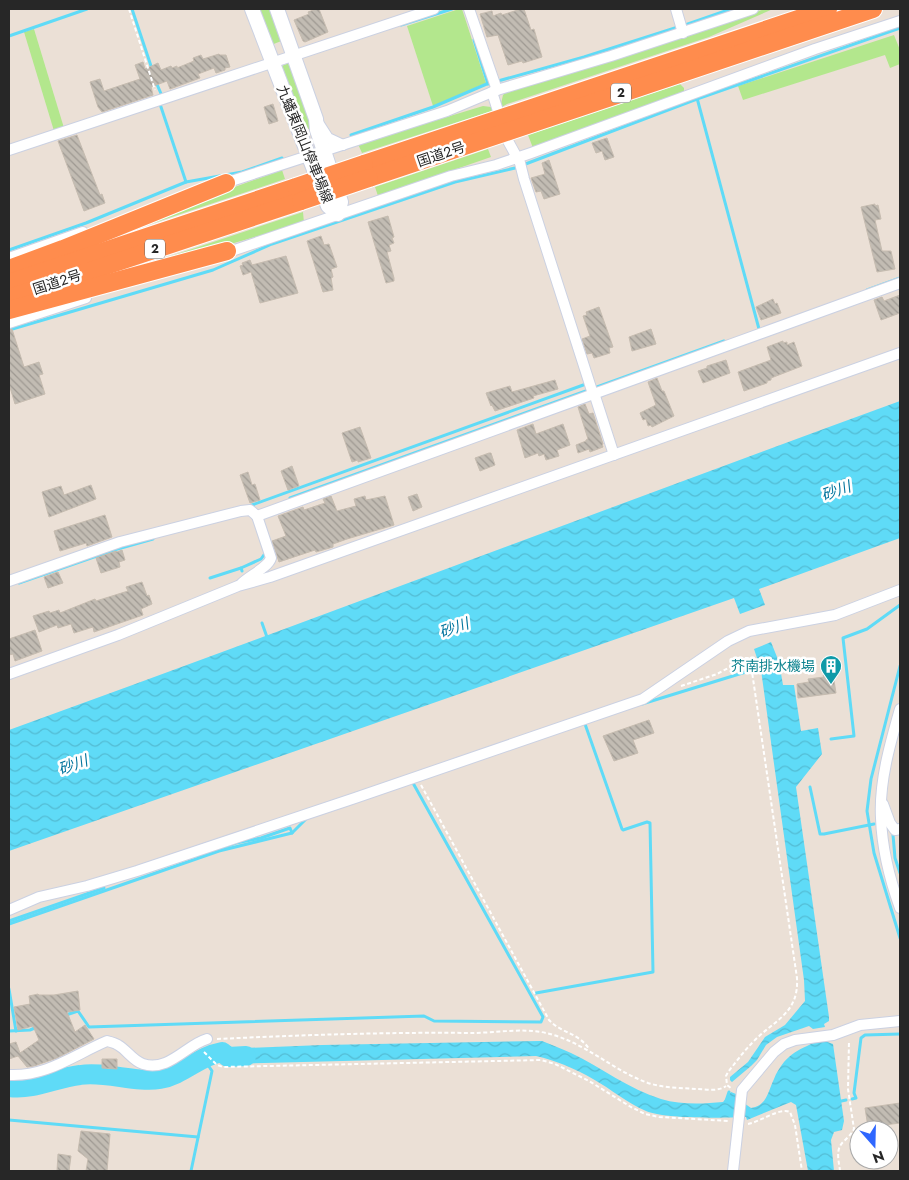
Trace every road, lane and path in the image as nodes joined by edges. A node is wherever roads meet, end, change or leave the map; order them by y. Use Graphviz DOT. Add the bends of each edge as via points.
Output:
graph roads {
  1 [pos="129,9"];
  2 [pos="252,9"];
  3 [pos="277,9"];
  4 [pos="434,9"];
  5 [pos="469,9"];
  6 [pos="676,9"];
  7 [pos="753,9"];
  8 [pos="828,9"];
  9 [pos="873,9"];
  10 [pos="900,21"];
  11 [pos="683,33"];
  12 [pos="294,56"];
  13 [pos="272,63"];
  14 [pos="495,91"];
  15 [pos="157,96"];
  16 [pos="498,111"];
  17 [pos="316,119"];
  18 [pos="508,141"];
  19 [pos="343,145"];
  20 [pos="9,150"];
  21 [pos="324,151"];
  22 [pos="308,157"];
  23 [pos="519,163"];
  24 [pos="367,171"];
  25 [pos="226,183"];
  26 [pos="299,194"];
  27 [pos="338,214"];
  28 [pos="228,252"];
  29 [pos="9,258"];
  30 [pos="9,269"];
  31 [pos="9,283"];
  32 [pos="900,283"];
  33 [pos="9,298"];
  34 [pos="9,310"];
  35 [pos="9,323"];
  36 [pos="900,353"];
  37 [pos="592,392"];
  38 [pos="614,455"];
  39 [pos="257,516"];
  40 [pos="9,581"];
  41 [pos="238,586"];
  42 [pos="900,590"];
  43 [pos="9,674"];
  44 [pos="676,689"];
  45 [pos="900,710"];
  46 [pos="420,783"];
  47 [pos="881,798"];
  48 [pos="900,829"];
  49 [pos="39,897"];
  50 [pos="9,905"];
  51 [pos="900,908"];
  52 [pos="9,910"];
  53 [pos="900,1021"];
  54 [pos="846,1029"];
  55 [pos="207,1039"];
  56 [pos="590,1050"];
  57 [pos="206,1053"];
  58 [pos="9,1076"];
  59 [pos="727,1085"];
  60 [pos="741,1095"];
  61 [pos="738,1121"];
  62 [pos="733,1171"];
  63 [pos="802,1171"];
  64 [pos="840,1171"];
  1 -- 15 [label="path"];
  2 -- 13 [label="main road, 九蟠東岡山停車場線"];
  3 -- 12 [label="main road, 九蟠東岡山停車場線"];
  4 -- 12 [label="street"];
  5 -- 14 [label="street"];
  6 -- 11 [label="street"];
  7 -- 11 [label="street"];
  8 -- 24 [label="highway, 国道2号 / 2"];
  9 -- 24 [label="highway, 国道2号 / 2"];
  10 -- 23 [label="street" via="815,49"];
  11 -- 14 [label="street"];
  12 -- 13 [label="street"];
  12 -- 17 [label="main road, 九蟠東岡山停車場線"];
  13 -- 20 [label="street"];
  13 -- 22 [label="main road, 九蟠東岡山停車場線"];
  14 -- 16 [label="street"];
  14 -- 19 [label="street" via="447,111"];
  17 -- 19 [label="street" via="328,138"];
  17 -- 21 [label="main road, 九蟠東岡山停車場線"];
  18 -- 23 [label="street"];
  19 -- 21 [label="street"];
  21 -- 22 [label="street"];
  21 -- 27 [label="main road, 九蟠東岡山停車場線" via="341,202"];
  22 -- 25 [label="street"];
  22 -- 27 [label="main road, 九蟠東岡山停車場線" via="328,206"];
  23 -- 27 [label="street" via="451,176"];
  23 -- 37 [label="street"];
  24 -- 26 [label="highway, 国道2号 / 2, bridge"];
  25 -- 29 [label="street" via="192,189"];
  25 -- 30 [label="highway"];
  26 -- 31 [label="highway, 国道2号 / 2"];
  26 -- 33 [label="highway, 国道2号 / 2"];
  27 -- 28 [label="street"];
  28 -- 34 [label="highway"];
  28 -- 35 [label="street" via="200,265"];
  32 -- 37 [label="street"];
  36 -- 38 [label="street"];
  37 -- 38 [label="street"];
  37 -- 39 [label="street"];
  38 -- 41 [label="street"];
  39 -- 40 [label="street" via="250,510 241,511 130,540"];
  39 -- 41 [label="street" via="270,562"];
  41 -- 43 [label="street" via="118,635"];
  42 -- 49 [label="street" via="835,615 749,631 728,641 643,699 137,870"];
  44 -- 59 [label="path" via="717,674 739,658 748,658 751,665 797,978 796,998 791,1007 784,1017 752,1042 726,1076"];
  45 -- 47 [label="street"];
  46 -- 56 [label="path" via="549,1020 556,1028 580,1038"];
  47 -- 48 [label="street" via="890,823 895,830"];
  47 -- 51 [label="street" via="883,840"];
  49 -- 50 [label="street"];
  49 -- 52 [label="street"];
  53 -- 54 [label="street"];
  54 -- 60 [label="street" via="827,1036 795,1040 779,1048"];
  54 -- 64 [label="path" via="849,1035 848,1089 854,1129 840,1144"];
  55 -- 56 [label="path" via="523,1032 548,1033"];
  55 -- 58 [label="street" via="172,1060 154,1066 142,1064 117,1044 107,1041 54,1068"];
  56 -- 59 [label="path" via="659,1086 717,1090"];
  57 -- 61 [label="path" via="223,1067 541,1060 589,1081 645,1114"];
  59 -- 60 [label="path"];
  60 -- 61 [label="street"];
  61 -- 62 [label="street"];
  61 -- 63 [label="path" via="746,1125 781,1110 790,1112"];
}
